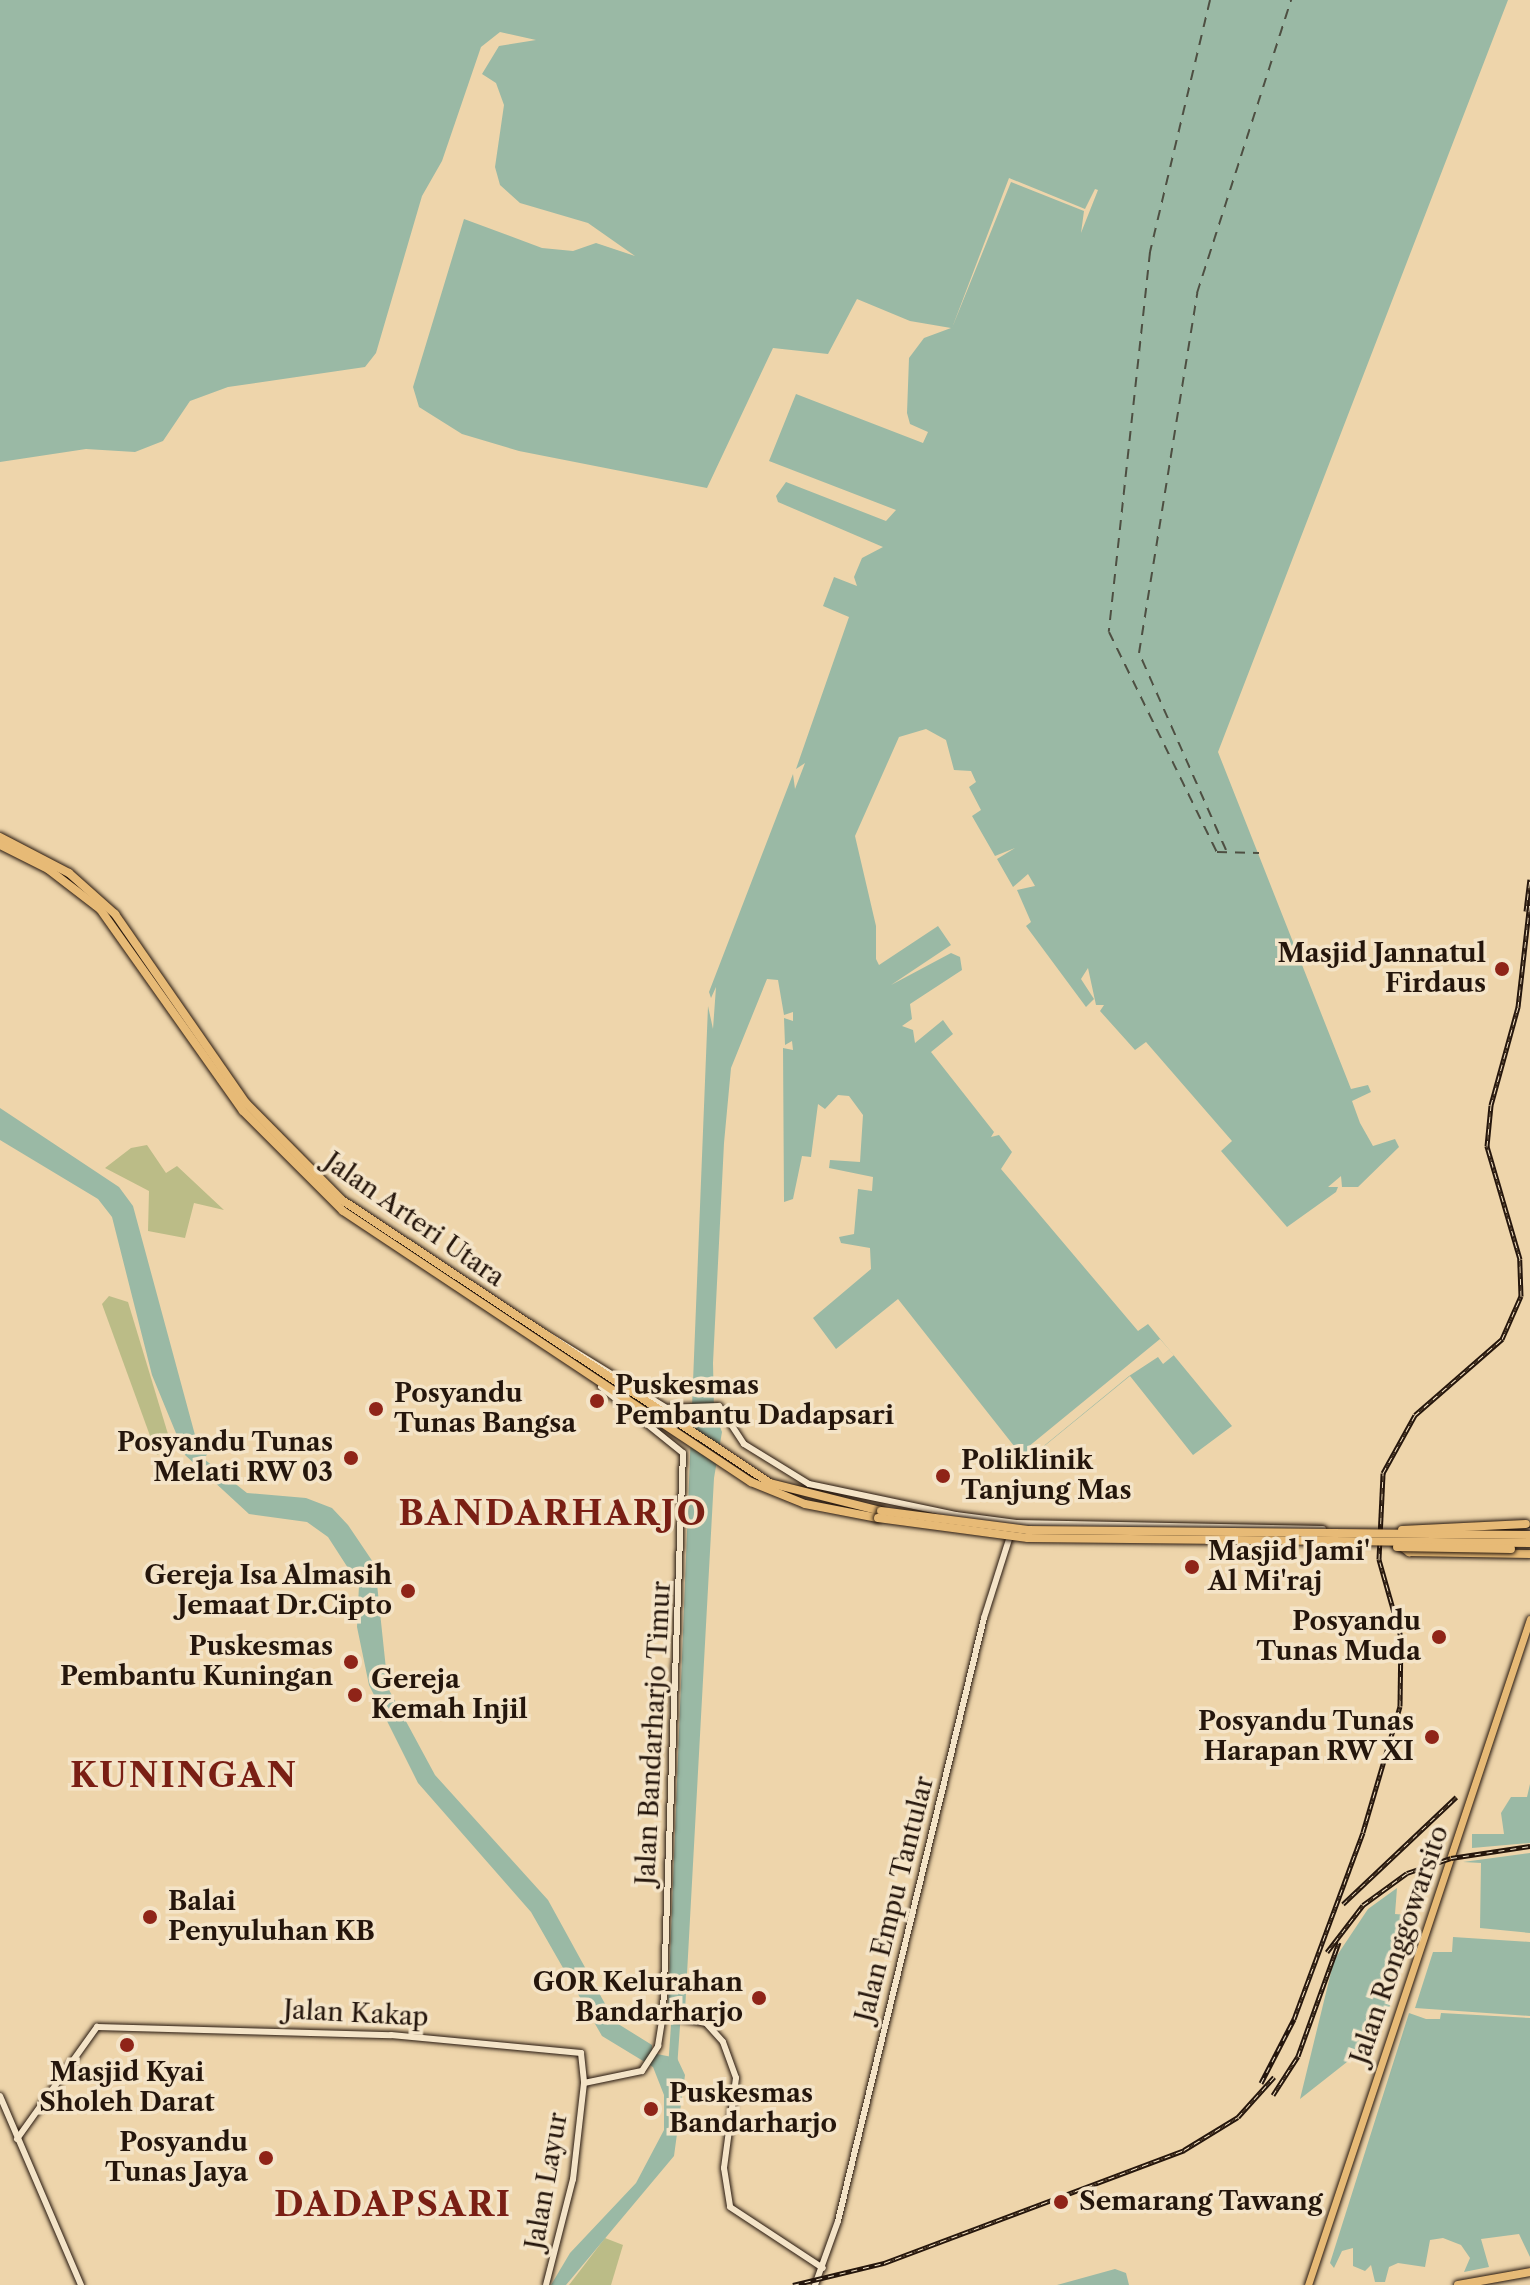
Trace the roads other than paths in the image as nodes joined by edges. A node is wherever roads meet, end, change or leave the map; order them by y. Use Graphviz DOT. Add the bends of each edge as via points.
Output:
graph roads {
  1 [pos="0,837"];
  2 [pos="0,845"];
  3 [pos="509,1315"];
  4 [pos="638,1409"];
  5 [pos="658,1410"];
  6 [pos="879,1515"];
  7 [pos="1016,1523"];
  8 [pos="1529,1528"];
  9 [pos="1392,1530"];
  10 [pos="1253,1541"];
  11 [pos="1530,1543"];
  12 [pos="1526,1554"];
  13 [pos="1530,1619"];
  14 [pos="667,2015"];
  15 [pos="584,2083"];
  16 [pos="0,2096"];
  17 [pos="17,2139"];
  18 [pos="823,2268"];
  19 [pos="1530,2272"];
  20 [pos="81,2285"];
  21 [pos="546,2285"];
  22 [pos="815,2285"];
  23 [pos="1308,2285"];
  24 [pos="1458,2285"];
  1 -- 3 [label="highway, Jalan Arteri Utara" via="69,873 115,914 246,1103 305,1169 358,1212"];
  2 -- 3 [label="highway, Jalan Arteri Utara" via="62,878 113,923 235,1101 299,1173 361,1223"];
  3 -- 4 [label="highway, Jalan Arteri Utara"];
  3 -- 5 [label="highway, Jalan Arteri Utara"];
  3 -- 5 [label="street" via="532,1320"];
  4 -- 5 [label="highway, Jalan Arteri Utara"];
  4 -- 14 [label="street, Jalan Bandarharjo Timur" via="683,1453"];
  5 -- 6 [label="highway, Jalan Arteri Utara" via="786,1498"];
  5 -- 7 [label="street" via="716,1406 744,1444 809,1484"];
  6 -- 8 [label="highway, bridge" via="1028,1530 1378,1533"];
  6 -- 10 [label="highway, bridge" via="989,1536"];
  7 -- 9 [label="street"];
  7 -- 18 [label="street, Jalan Empu Tantular" via="984,1618"];
  8 -- 9 [label="street"];
  9 -- 12 [label="highway" via="1406,1552"];
  10 -- 11 [label="highway, bridge"];
  10 -- 12 [label="highway, bridge" via="1511,1549"];
  13 -- 23 [label="main road, Jalan Ronggowarsito"];
  14 -- 15 [label="street, Jalan Bandarharjo Timur" via="646,2066 625,2079"];
  14 -- 18 [label="street" via="715,2031 735,2069 724,2168 730,2207"];
  15 -- 17 [label="street, Jalan Kakap" via="582,2054 533,2046 365,2034 97,2027"];
  15 -- 21 [label="street, Jalan Layur" via="573,2179"];
  16 -- 17 [label="street"];
  17 -- 20 [label="street"];
  18 -- 22 [label="street, Jalan Empu Tantular"];
  19 -- 24 [label="highway"];
}
